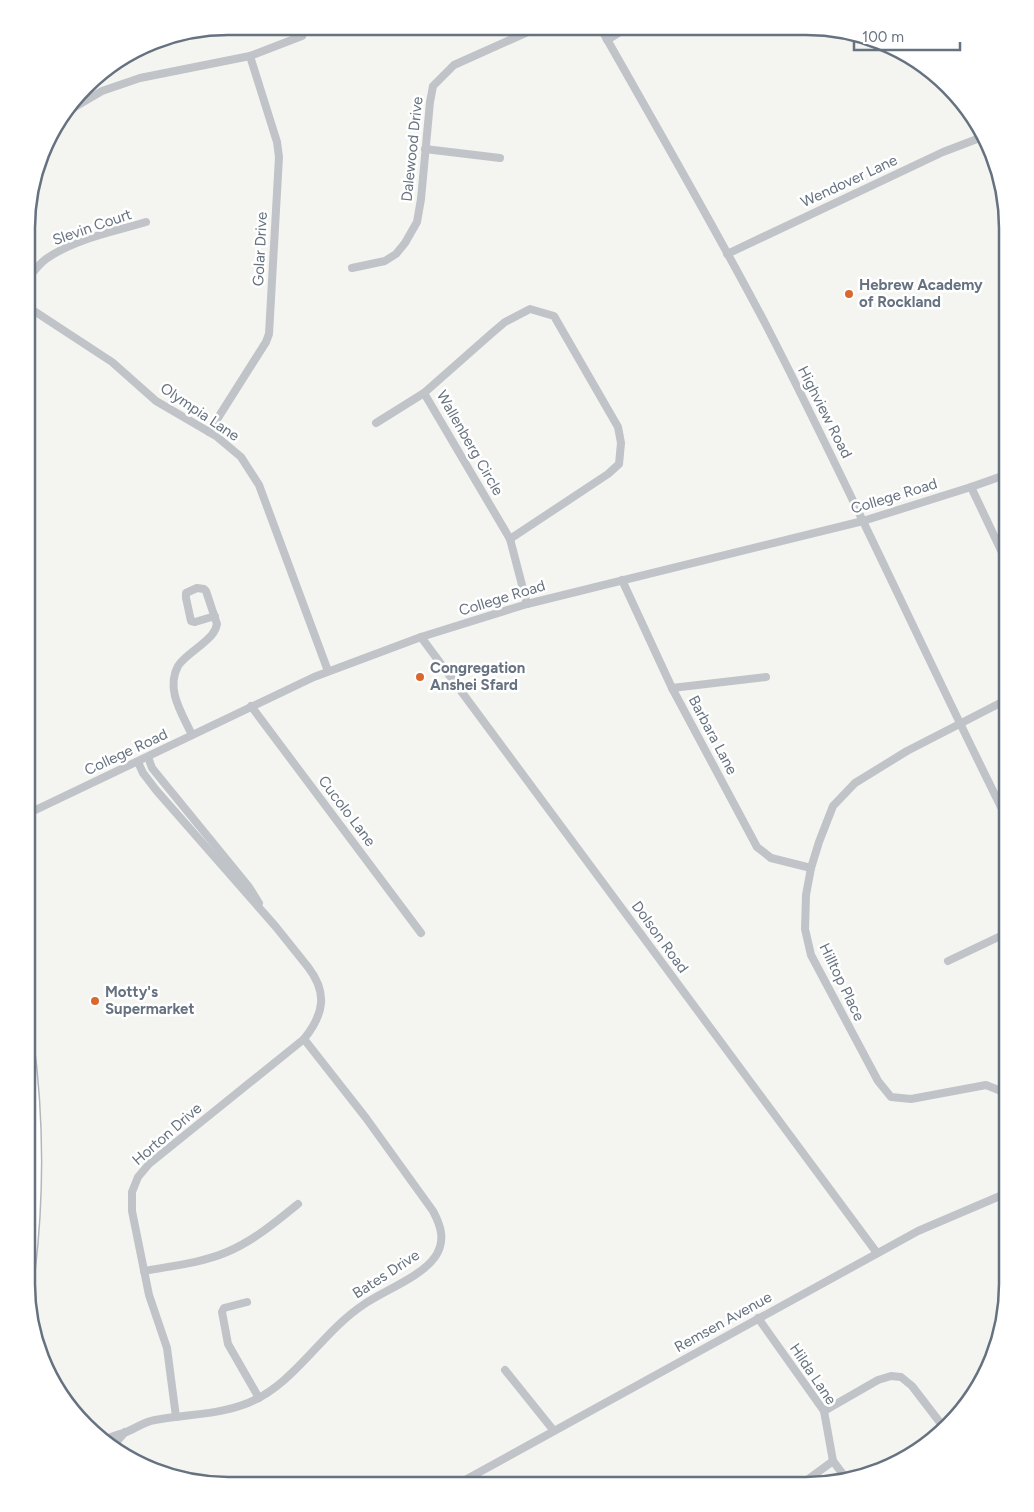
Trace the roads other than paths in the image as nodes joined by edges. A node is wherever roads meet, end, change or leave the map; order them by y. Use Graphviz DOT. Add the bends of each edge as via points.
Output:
graph roads {
  1 [pos="521,35"];
  2 [pos="604,35"];
  3 [pos="615,35"];
  4 [pos="302,36"];
  5 [pos="607,40"];
  6 [pos="250,56"];
  7 [pos="81,103"];
  8 [pos="977,139"];
  9 [pos="425,149"];
  10 [pos="500,158"];
  11 [pos="146,222"];
  12 [pos="728,254"];
  13 [pos="352,268"];
  14 [pos="35,271"];
  15 [pos="35,312"];
  16 [pos="424,393"];
  17 [pos="376,423"];
  18 [pos="209,432"];
  19 [pos="999,477"];
  20 [pos="971,487"];
  21 [pos="863,521"];
  22 [pos="510,539"];
  23 [pos="999,546"];
  24 [pos="622,580"];
  25 [pos="527,604"];
  26 [pos="215,616"];
  27 [pos="421,637"];
  28 [pos="328,672"];
  29 [pos="766,678"];
  30 [pos="672,688"];
  31 [pos="999,704"];
  32 [pos="251,706"];
  33 [pos="960,724"];
  34 [pos="192,736"];
  35 [pos="148,757"];
  36 [pos="138,762"];
  37 [pos="999,801"];
  38 [pos="35,810"];
  39 [pos="811,868"];
  40 [pos="276,927"];
  41 [pos="421,933"];
  42 [pos="999,937"];
  43 [pos="948,962"];
  44 [pos="304,1038"];
  45 [pos="999,1090"];
  46 [pos="999,1196"];
  47 [pos="298,1204"];
  48 [pos="877,1253"];
  49 [pos="144,1271"];
  50 [pos="246,1302"];
  51 [pos="758,1318"];
  52 [pos="505,1370"];
  53 [pos="259,1398"];
  54 [pos="824,1411"];
  55 [pos="176,1417"];
  56 [pos="940,1423"];
  57 [pos="554,1431"];
  58 [pos="125,1432"];
  59 [pos="110,1437"];
  60 [pos="116,1442"];
  61 [pos="833,1461"];
  62 [pos="842,1473"];
  63 [pos="471,1477"];
  64 [pos="811,1477"];
  1 -- 9 [label="street, Dalewood Drive" via="454,65 433,86"];
  2 -- 5 [label="street, Highview Road"];
  3 -- 5 [label="street"];
  4 -- 6 [label="street"];
  5 -- 12 [label="street, Highview Road"];
  6 -- 7 [label="street" via="140,78 102,91"];
  6 -- 18 [label="street, Golar Drive" via="279,157 269,334"];
  8 -- 12 [label="street, Wendover Lane"];
  9 -- 10 [label="street"];
  9 -- 13 [label="street, Dalewood Drive" via="421,199 416,222 405,243 385,261"];
  11 -- 14 [label="street, Slevin Court" via="56,253"];
  12 -- 21 [label="street, Highview Road"];
  15 -- 18 [label="street, Olympia Lane" via="112,362 156,401"];
  16 -- 17 [label="street"];
  16 -- 22 [label="street, Wallenberg Circle"];
  16 -- 22 [label="street, Wallenberg Circle" via="506,322 530,309 554,316 618,427 621,443 619,464"];
  18 -- 28 [label="street, Olympia Lane" via="241,457 259,485"];
  19 -- 20 [label="street, College Road"];
  20 -- 21 [label="street, College Road"];
  20 -- 23 [label="street"];
  21 -- 24 [label="street, College Road"];
  21 -- 33 [label="street, Highview Road"];
  22 -- 25 [label="street, Wallenberg Circle"];
  24 -- 25 [label="street, College Road"];
  24 -- 30 [label="street, Barbara Lane"];
  25 -- 27 [label="street, College Road"];
  26 -- 26 [label="street" via="204,589 186,593 191,621"];
  26 -- 34 [label="street" via="215,632 181,662 174,678 176,701"];
  27 -- 28 [label="street, College Road"];
  27 -- 48 [label="street, Dolson Road"];
  28 -- 32 [label="street, College Road"];
  29 -- 30 [label="street"];
  30 -- 39 [label="street, Barbara Lane" via="757,847 771,858"];
  31 -- 33 [label="street, Hilltop Place"];
  32 -- 34 [label="street, College Road"];
  32 -- 41 [label="street, Cucolo Lane"];
  33 -- 37 [label="street, Highview Road"];
  33 -- 39 [label="street, Hilltop Place" via="855,783 833,806"];
  34 -- 35 [label="street, College Road"];
  35 -- 36 [label="street, College Road"];
  35 -- 40 [label="street, Horton Drive" via="152,768 249,886"];
  36 -- 38 [label="street, College Road"];
  36 -- 40 [label="street, Horton Drive" via="156,790"];
  39 -- 45 [label="street, Hilltop Place" via="805,929 811,955 878,1081 891,1097 911,1099 986,1085"];
  40 -- 44 [label="street, Horton Drive" via="313,974 321,992 321,1011 315,1026"];
  42 -- 43 [label="street"];
  44 -- 49 [label="street, Horton Drive" via="149,1164 138,1177 132,1192 132,1211"];
  44 -- 53 [label="street, Bates Drive" via="433,1211 442,1227 441,1241 436,1256 426,1268 347,1317 283,1381"];
  46 -- 48 [label="street, Remsen Avenue" via="918,1231"];
  47 -- 49 [label="street" via="269,1227 228,1252 204,1260"];
  48 -- 51 [label="street, Remsen Avenue"];
  49 -- 55 [label="street, Horton Drive" via="167,1348"];
  50 -- 53 [label="street" via="224,1308 222,1312 228,1344"];
  51 -- 54 [label="street, Hilda Lane"];
  51 -- 57 [label="street, Remsen Avenue"];
  52 -- 57 [label="street"];
  53 -- 55 [label="street, Bates Drive" via="229,1410"];
  54 -- 56 [label="street" via="891,1376 912,1386"];
  54 -- 61 [label="street, Hilda Lane"];
  55 -- 58 [label="street, Bates Drive" via="142,1423"];
  57 -- 63 [label="street, Remsen Avenue"];
  58 -- 59 [label="street, Bates Drive"];
  58 -- 60 [label="street, Bates Drive"];
  61 -- 62 [label="street, Hilda Lane"];
  61 -- 64 [label="street"];
}
